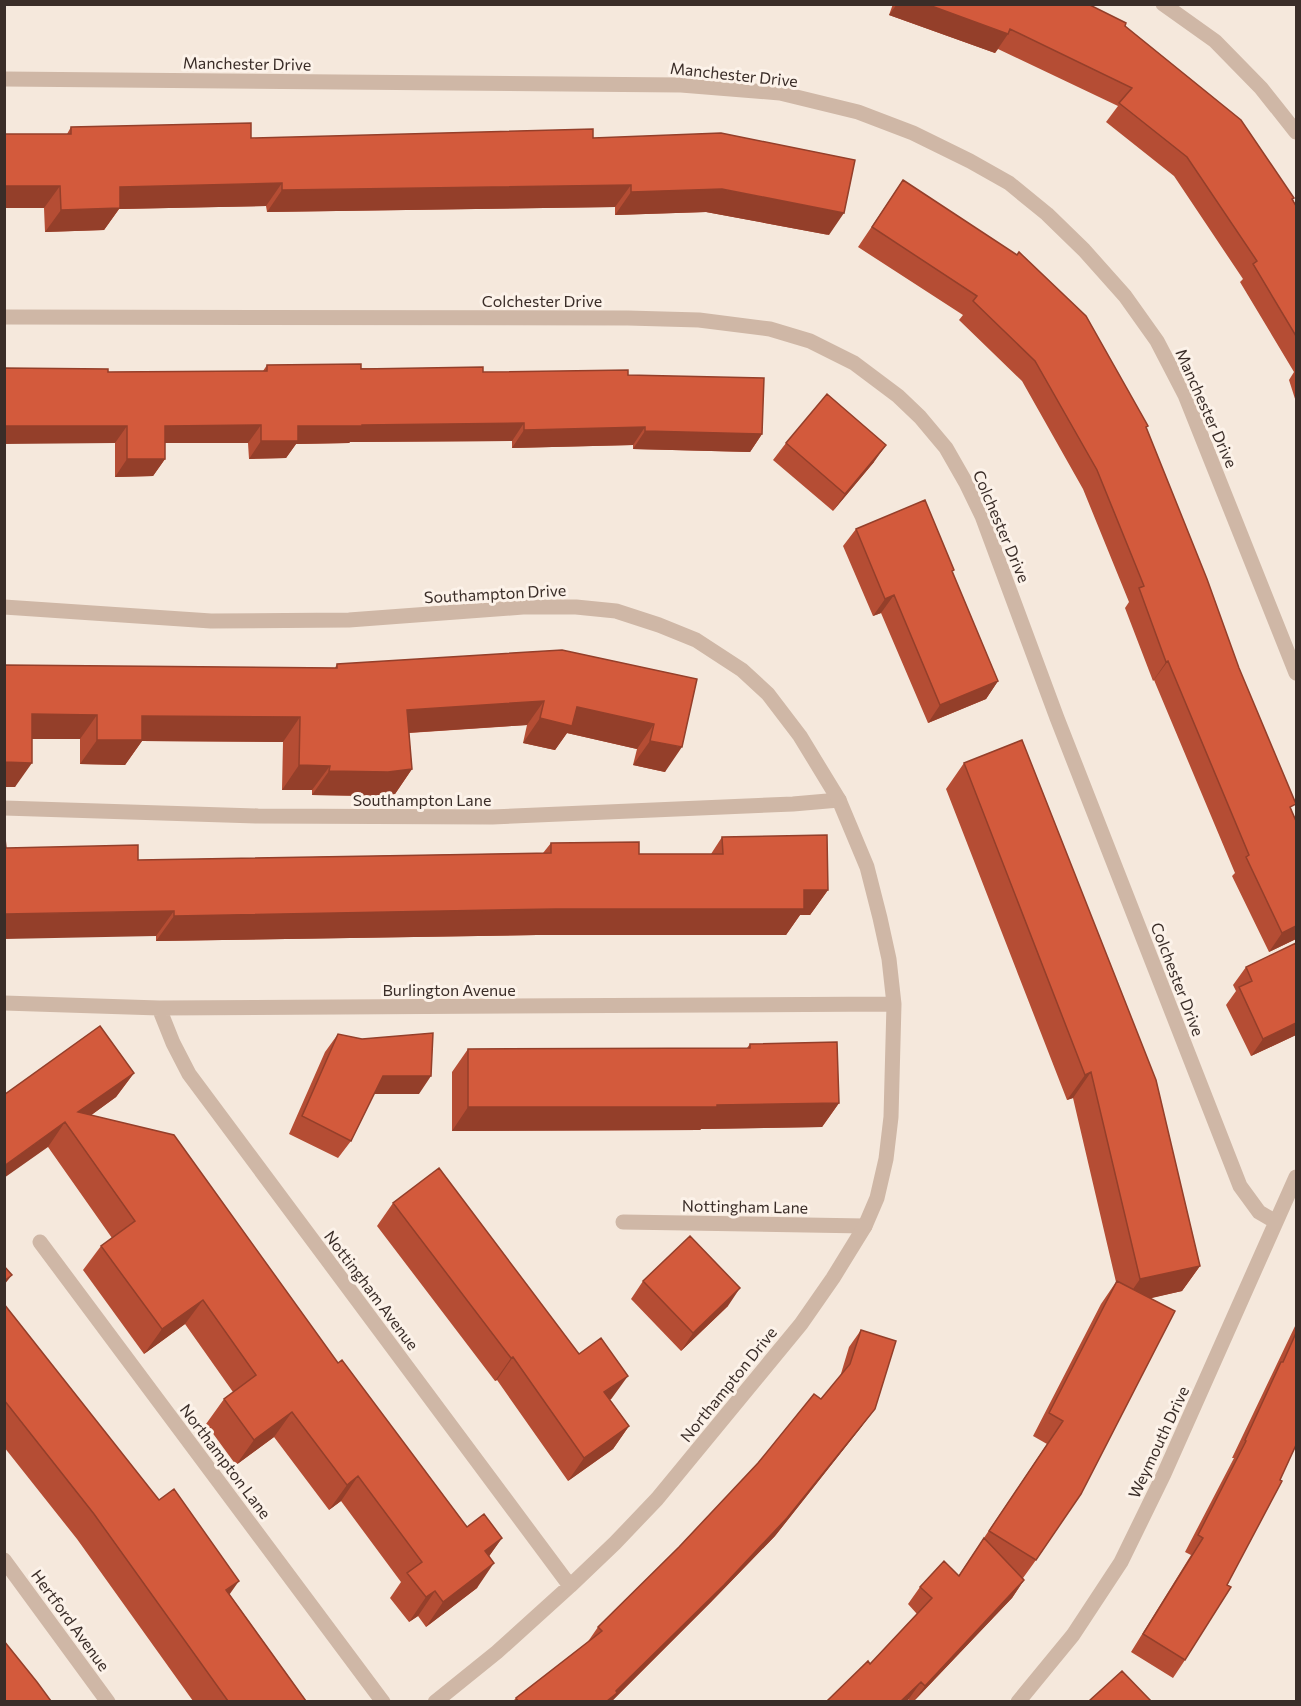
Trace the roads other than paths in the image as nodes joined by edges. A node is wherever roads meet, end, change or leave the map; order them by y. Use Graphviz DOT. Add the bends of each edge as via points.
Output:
graph roads {
  1 [pos="1163,4"];
  2 [pos="4,79"];
  3 [pos="1296,132"];
  4 [pos="4,317"];
  5 [pos="4,608"];
  6 [pos="1296,673"];
  7 [pos="839,800"];
  8 [pos="4,808"];
  9 [pos="4,1003"];
  10 [pos="894,1004"];
  11 [pos="159,1008"];
  12 [pos="1296,1177"];
  13 [pos="623,1222"];
  14 [pos="1276,1222"];
  15 [pos="865,1226"];
  16 [pos="40,1242"];
  17 [pos="4,1560"];
  18 [pos="570,1586"];
  19 [pos="108,1701"];
  20 [pos="383,1701"];
  21 [pos="435,1701"];
  22 [pos="1018,1701"];
  1 -- 3 [label="street" via="1215,41 1261,88"];
  2 -- 6 [label="street, Manchester Drive" via="681,86 780,93 858,112 913,133 1009,183 1084,250 1125,296 1156,341 1185,395"];
  4 -- 14 [label="street, Colchester Drive" via="699,320 770,329 810,341 854,363 920,417 966,483 1240,1186 1259,1212"];
  5 -- 7 [label="street, Southampton Drive" via="211,621 349,620 523,607 616,611 696,640 742,670 768,694 800,736"];
  7 -- 8 [label="street, Southampton Lane" via="492,817 258,816"];
  7 -- 10 [label="street, Southampton Drive" via="867,867 889,959"];
  9 -- 11 [label="street, Burlington Avenue"];
  10 -- 11 [label="street, Burlington Avenue"];
  10 -- 15 [label="street, Northampton Drive" via="886,1159 877,1198"];
  11 -- 18 [label="street, Nottingham Avenue" via="189,1074"];
  12 -- 14 [label="street, Weymouth Drive"];
  13 -- 15 [label="street, Nottingham Lane"];
  14 -- 22 [label="street, Weymouth Drive" via="1164,1474 1120,1562 1073,1635"];
  15 -- 18 [label="street, Northampton Drive" via="794,1333 657,1499"];
  16 -- 20 [label="street, Northampton Lane"];
  17 -- 19 [label="street, Hertford Avenue"];
  18 -- 21 [label="street, Northampton Drive"];
}
